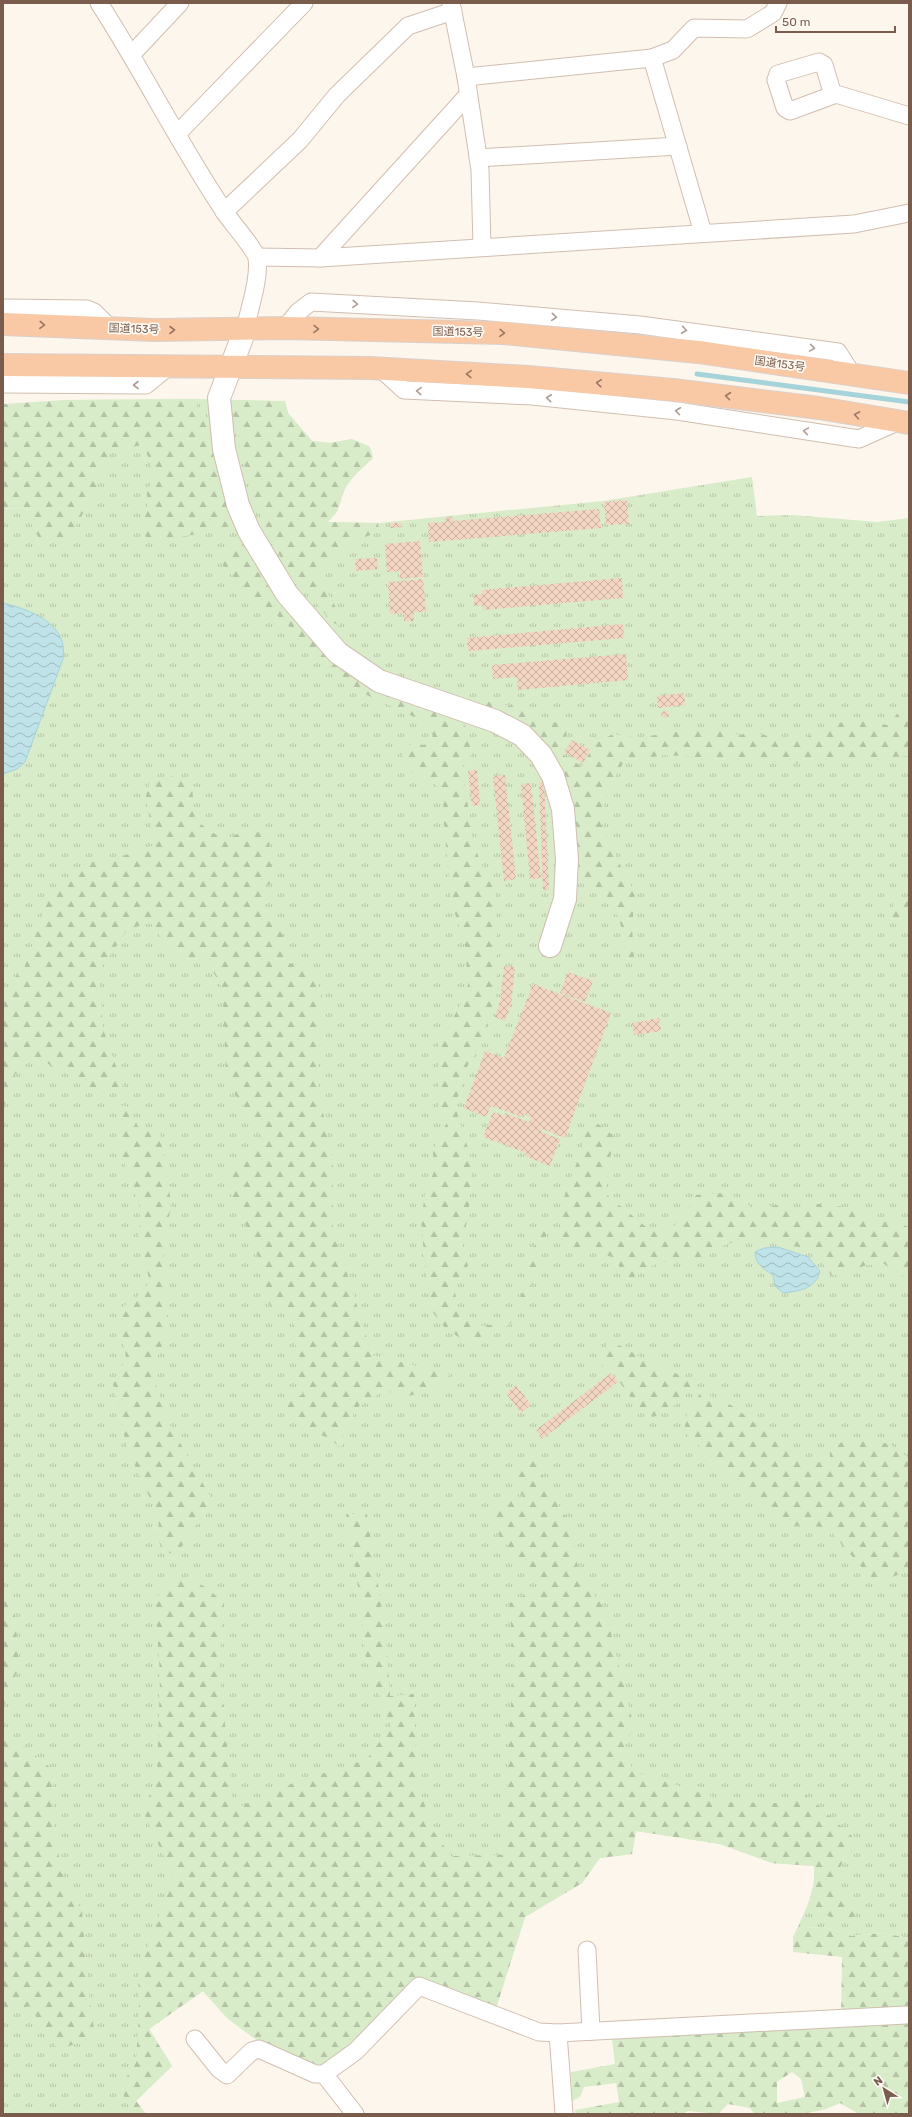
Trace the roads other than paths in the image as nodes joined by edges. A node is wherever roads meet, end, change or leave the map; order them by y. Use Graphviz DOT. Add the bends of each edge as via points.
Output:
graph roads {
  1 [pos="99,3"];
  2 [pos="180,3"];
  3 [pos="304,3"];
  4 [pos="778,3"];
  5 [pos="452,7"];
  6 [pos="132,54"];
  7 [pos="652,58"];
  8 [pos="466,77"];
  9 [pos="468,95"];
  10 [pos="833,95"];
  11 [pos="909,116"];
  12 [pos="177,134"];
  13 [pos="678,146"];
  14 [pos="478,158"];
  15 [pos="224,212"];
  16 [pos="909,213"];
  17 [pos="703,233"];
  18 [pos="482,248"];
  19 [pos="256,257"];
  20 [pos="320,258"];
  21 [pos="3,308"];
  22 [pos="3,324"];
  23 [pos="110,328"];
  24 [pos="244,330"];
  25 [pos="3,365"];
  26 [pos="168,367"];
  27 [pos="231,367"];
  28 [pos="909,383"];
  29 [pos="3,384"];
  30 [pos="903,422"];
  31 [pos="550,946"];
  32 [pos="587,1950"];
  33 [pos="906,2015"];
  34 [pos="592,2031"];
  35 [pos="558,2033"];
  36 [pos="194,2039"];
  37 [pos="324,2074"];
  38 [pos="355,2114"];
  39 [pos="564,2114"];
  1 -- 6 [label="street"];
  2 -- 6 [label="street"];
  3 -- 12 [label="street"];
  4 -- 7 [label="street" via="773,13 747,30 694,28 673,50"];
  5 -- 8 [label="street"];
  5 -- 15 [label="street" via="408,26 337,96 300,140"];
  6 -- 12 [label="street"];
  7 -- 8 [label="street"];
  7 -- 13 [label="street"];
  8 -- 9 [label="street"];
  9 -- 14 [label="street"];
  9 -- 20 [label="street"];
  10 -- 11 [label="street"];
  12 -- 15 [label="street"];
  13 -- 14 [label="street"];
  13 -- 17 [label="street"];
  14 -- 18 [label="street"];
  15 -- 19 [label="street"];
  16 -- 17 [label="street" via="854,224"];
  17 -- 18 [label="street"];
  18 -- 20 [label="street"];
  19 -- 20 [label="street"];
  19 -- 24 [label="street" via="257,271"];
  21 -- 23 [label="street" via="87,309 94,312"];
  22 -- 23 [label="highway, 国道153号, one-way"];
  23 -- 24 [label="highway, 国道153号, one-way"];
  24 -- 27 [label="street"];
  24 -- 28 [label="highway, 国道153号, one-way" via="285,328 503,333 698,352"];
  25 -- 26 [label="highway"];
  26 -- 27 [label="highway"];
  26 -- 29 [label="street, one-way" via="146,385"];
  30 -- 27 [label="highway, one-way" via="819,408 638,397 528,377 381,369"];
  27 -- 31 [label="street" via="219,398 224,449 238,505 249,531 287,594 338,653 362,670 379,681 481,716 522,735 540,755 553,776 563,809 567,859 565,899"];
  32 -- 34 [label="street"];
  33 -- 34 [label="street"];
  34 -- 35 [label="street"];
  35 -- 37 [label="street" via="539,2032 419,1986 356,2051"];
  35 -- 39 [label="street"];
  36 -- 37 [label="street" via="226,2075 252,2051 259,2050 315,2074"];
  37 -- 38 [label="street"];
}
